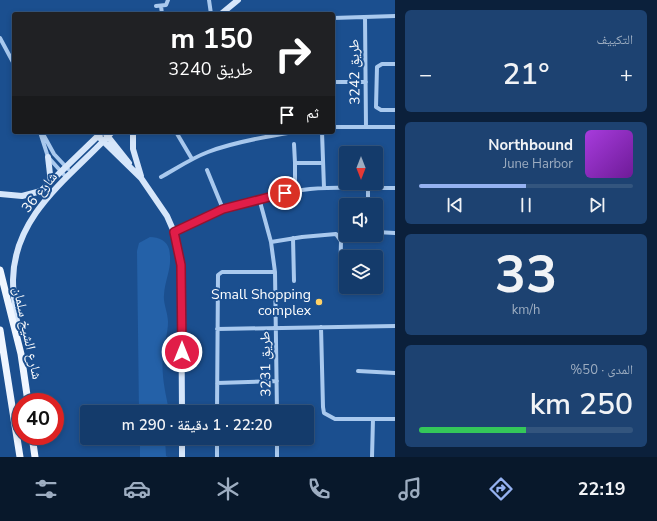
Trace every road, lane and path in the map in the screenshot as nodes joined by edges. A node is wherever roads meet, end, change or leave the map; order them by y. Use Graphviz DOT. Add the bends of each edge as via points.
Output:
graph roads {
  1 [pos="168,0"];
  2 [pos="209,0"];
  3 [pos="238,0"];
  4 [pos="156,6"];
  5 [pos="161,6"];
  6 [pos="162,12"];
  7 [pos="211,12"];
  8 [pos="223,12"];
  9 [pos="395,16"];
  10 [pos="365,17"];
  11 [pos="335,18"];
  12 [pos="0,38"];
  13 [pos="12,60"];
  14 [pos="395,64"];
  15 [pos="336,82"];
  16 [pos="366,82"];
  17 [pos="395,110"];
  18 [pos="335,127"];
  19 [pos="366,127"];
  20 [pos="395,127"];
  21 [pos="42,134"];
  22 [pos="42,134"];
  23 [pos="133,134"];
  24 [pos="177,134"];
  25 [pos="270,134"];
  26 [pos="322,134"];
  27 [pos="105,135"];
  28 [pos="294,144"];
  29 [pos="48,157"];
  30 [pos="192,159"];
  31 [pos="295,163"];
  32 [pos="322,163"];
  33 [pos="69,170"];
  34 [pos="208,170"];
  35 [pos="64,175"];
  36 [pos="161,177"];
  37 [pos="141,178"];
  38 [pos="295,180"];
  39 [pos="51,182"];
  40 [pos="324,188"];
  41 [pos="339,188"];
  42 [pos="383,188"];
  43 [pos="395,188"];
  44 [pos="0,194"];
  45 [pos="259,198"];
  46 [pos="223,209"];
  47 [pos="174,232"];
  48 [pos="383,232"];
  49 [pos="395,233"];
  50 [pos="339,236"];
  51 [pos="293,238"];
  52 [pos="271,242"];
  53 [pos="0,270"];
  54 [pos="275,272"];
  55 [pos="294,282"];
  56 [pos="395,326"];
  57 [pos="321,327"];
  58 [pos="276,328"];
  59 [pos="217,329"];
  60 [pos="0,330"];
  61 [pos="0,352"];
  62 [pos="21,354"];
  63 [pos="358,371"];
  64 [pos="395,373"];
  65 [pos="8,377"];
  66 [pos="277,381"];
  67 [pos="217,383"];
  68 [pos="27,393"];
  69 [pos="182,405"];
  70 [pos="217,405"];
  71 [pos="277,405"];
  72 [pos="373,419"];
  73 [pos="395,419"];
  74 [pos="34,445"];
  75 [pos="182,445"];
  76 [pos="217,445"];
  77 [pos="277,445"];
  78 [pos="20,457"];
  79 [pos="36,457"];
  80 [pos="182,457"];
  81 [pos="217,457"];
  82 [pos="277,457"];
  83 [pos="372,457"];
  1 -- 5 [label="street" via="166,5"];
  2 -- 7 [label="street"];
  3 -- 8 [label="street"];
  4 -- 5 [label="street"];
  5 -- 6 [label="street"];
  9 -- 10 [label="street"];
  10 -- 11 [label="street"];
  10 -- 16 [label="street, طريق 3242"];
  12 -- 13 [label="street"];
  14 -- 17 [label="street" via="382,64 377,67 376,107 381,110"];
  15 -- 16 [label="street"];
  16 -- 19 [label="street, طريق 3242"];
  18 -- 19 [label="street"];
  19 -- 20 [label="street"];
  21 -- 29 [label="street"];
  22 -- 33 [label="street" via="54,154"];
  23 -- 37 [label="street" via="133,149"];
  24 -- 30 [label="street"];
  25 -- 30 [label="street" via="210,151"];
  26 -- 32 [label="street"];
  27 -- 33 [label="street, شارع 36"];
  27 -- 37 [label="street"];
  28 -- 31 [label="street"];
  29 -- 35 [label="street"];
  29 -- 39 [label="street"];
  30 -- 36 [label="street"];
  31 -- 32 [label="street"];
  31 -- 38 [label="street"];
  32 -- 40 [label="street"];
  33 -- 35 [label="street, شارع 36"];
  34 -- 46 [label="street"];
  35 -- 39 [label="street, شارع 36"];
  35 -- 62 [label="street, شارع 36" via="33,214 15,262 13,279"];
  37 -- 47 [label="street" via="167,216"];
  39 -- 44 [label="street, شارع 36" via="29,195"];
  40 -- 41 [label="street"];
  40 -- 45 [label="street"];
  42 -- 43 [label="street"];
  45 -- 46 [label="street"];
  45 -- 52 [label="street, طريق 3231"];
  46 -- 47 [label="street"];
  47 -- 69 [label="street" via="181,265"];
  48 -- 49 [label="street"];
  50 -- 51 [label="street" via="334,234"];
  51 -- 52 [label="street"];
  51 -- 55 [label="street"];
  52 -- 54 [label="street, طريق 3231"];
  53 -- 62 [label="main road, شارع الشيخ سلمان"];
  54 -- 58 [label="street, طريق 3231"];
  54 -- 59 [label="street" via="219,273"];
  56 -- 57 [label="street"];
  57 -- 58 [label="street"];
  57 -- 72 [label="street" via="324,413 335,419"];
  58 -- 59 [label="street"];
  58 -- 66 [label="street, طريق 3231"];
  59 -- 67 [label="street"];
  60 -- 65 [label="main road, شارع الشيخ سلمان"];
  61 -- 65 [label="street"];
  62 -- 68 [label="main road, شارع الشيخ سلمان"];
  63 -- 64 [label="street"];
  65 -- 78 [label="main road, شارع الشيخ سلمان"];
  66 -- 67 [label="street"];
  66 -- 71 [label="street, طريق 3231"];
  67 -- 70 [label="street"];
  72 -- 73 [label="street"];
  72 -- 83 [label="street"];
  74 -- 79 [label="main road"];
  75 -- 80 [label="street"];
  76 -- 81 [label="street"];
  77 -- 82 [label="street"];
}
